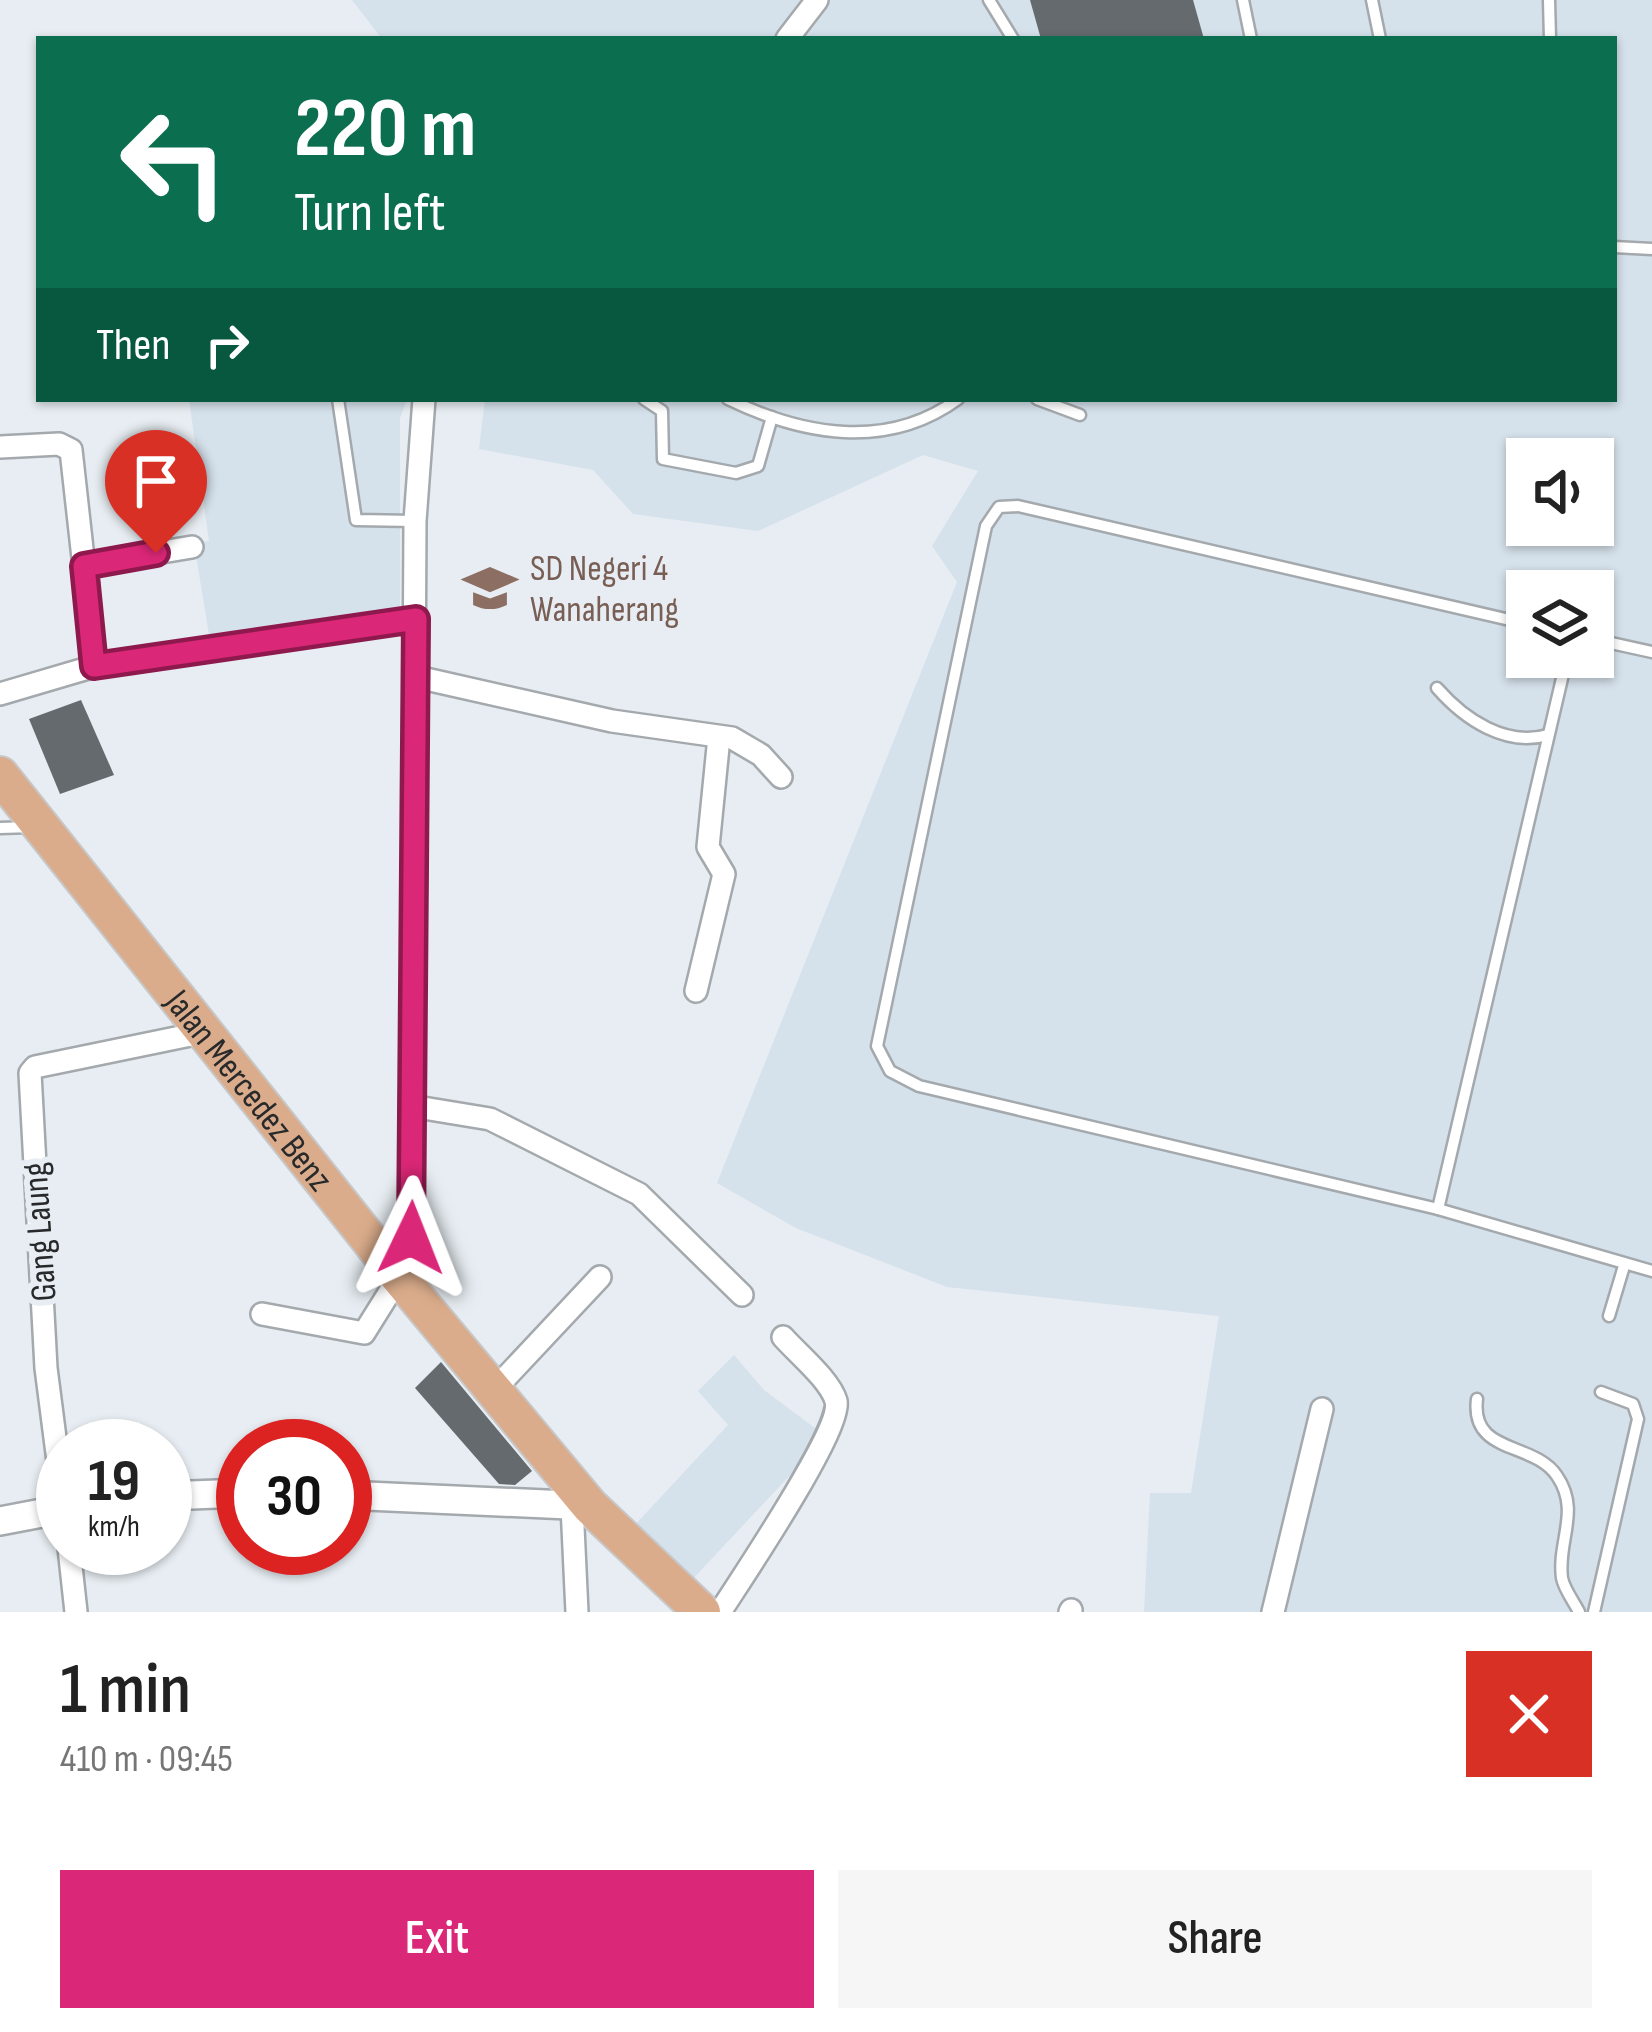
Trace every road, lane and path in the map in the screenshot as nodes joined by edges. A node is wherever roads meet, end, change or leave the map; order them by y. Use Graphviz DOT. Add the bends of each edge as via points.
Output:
graph roads {
  1 [pos="817,0"];
  2 [pos="988,0"];
  3 [pos="1243,0"];
  4 [pos="1372,0"];
  5 [pos="1550,0"];
  6 [pos="789,36"];
  7 [pos="1011,36"];
  8 [pos="1250,36"];
  9 [pos="1379,36"];
  10 [pos="1550,36"];
  11 [pos="1617,247"];
  12 [pos="1652,249"];
  13 [pos="338,402"];
  14 [pos="424,402"];
  15 [pos="648,402"];
  16 [pos="735,402"];
  17 [pos="951,402"];
  18 [pos="1045,402"];
  19 [pos="1080,415"];
  20 [pos="772,417"];
  21 [pos="0,447"];
  22 [pos="415,521"];
  23 [pos="192,547"];
  24 [pos="84,566"];
  25 [pos="416,619"];
  26 [pos="1506,619"];
  27 [pos="1614,644"];
  28 [pos="1652,652"];
  29 [pos="94,666"];
  30 [pos="417,676"];
  31 [pos="1563,678"];
  32 [pos="1437,688"];
  33 [pos="0,694"];
  34 [pos="1548,735"];
  35 [pos="719,737"];
  36 [pos="0,775"];
  37 [pos="781,777"];
  38 [pos="42,827"];
  39 [pos="0,828"];
  40 [pos="696,991"];
  41 [pos="205,1032"];
  42 [pos="410,1106"];
  43 [pos="1438,1209"];
  44 [pos="1624,1266"];
  45 [pos="1652,1271"];
  46 [pos="399,1277"];
  47 [pos="600,1277"];
  48 [pos="742,1295"];
  49 [pos="262,1314"];
  50 [pos="1609,1316"];
  51 [pos="783,1337"];
  52 [pos="494,1390"];
  53 [pos="1601,1392"];
  54 [pos="1477,1399"];
  55 [pos="1322,1408"];
  56 [pos="53,1419"];
  57 [pos="372,1496"];
  58 [pos="581,1506"];
  59 [pos="36,1514"];
  60 [pos="0,1521"];
  61 [pos="72,1575"];
  62 [pos="76,1612"];
  63 [pos="578,1612"];
  64 [pos="702,1612"];
  65 [pos="720,1612"];
  66 [pos="1273,1612"];
  67 [pos="1579,1612"];
  68 [pos="1594,1612"];
  1 -- 6 [label="street"];
  2 -- 7 [label="lane"];
  3 -- 8 [label="lane"];
  4 -- 9 [label="lane"];
  5 -- 10 [label="lane"];
  11 -- 12 [label="lane"];
  13 -- 22 [label="lane" via="352,514 365,524"];
  14 -- 22 [label="street"];
  15 -- 20 [label="lane" via="662,411 663,459 736,472 758,466"];
  16 -- 20 [label="lane"];
  17 -- 20 [label="lane" via="878,433 832,433"];
  18 -- 19 [label="lane"];
  21 -- 24 [label="street" via="59,443 71,450"];
  22 -- 25 [label="street"];
  23 -- 24 [label="street"];
  24 -- 29 [label="street"];
  25 -- 29 [label="street"];
  25 -- 30 [label="street"];
  26 -- 43 [label="lane" via="999,507 986,526 877,1025 890,1071 919,1086"];
  27 -- 28 [label="lane"];
  29 -- 33 [label="street"];
  30 -- 35 [label="street" via="611,722"];
  30 -- 42 [label="street"];
  31 -- 34 [label="lane"];
  32 -- 34 [label="lane" via="1508,737"];
  34 -- 43 [label="lane"];
  35 -- 37 [label="street" via="740,741"];
  35 -- 40 [label="street" via="708,847 724,874"];
  36 -- 38 [label="main road, Jalan Mercedez Benz"];
  38 -- 39 [label="lane"];
  38 -- 41 [label="main road, Jalan Mercedez Benz"];
  41 -- 46 [label="main road, Jalan Mercedez Benz"];
  41 -- 56 [label="street, Gang Laung" via="30,1073"];
  42 -- 46 [label="street" via="411,1238"];
  42 -- 48 [label="street" via="490,1119 639,1194"];
  43 -- 44 [label="lane"];
  44 -- 45 [label="lane"];
  44 -- 50 [label="lane"];
  46 -- 49 [label="street" via="361,1335"];
  46 -- 52 [label="main road, Jalan Mercedez Benz"];
  47 -- 52 [label="street"];
  51 -- 65 [label="street" via="834,1396 835,1416"];
  52 -- 58 [label="main road, Jalan Mercedez Benz"];
  53 -- 68 [label="lane" via="1633,1404 1638,1419"];
  54 -- 67 [label="lane" via="1487,1438 1552,1468 1566,1489 1562,1578"];
  55 -- 66 [label="street"];
  57 -- 58 [label="street"];
  58 -- 63 [label="street"];
  58 -- 64 [label="main road, Jalan Mercedez Benz"];
  59 -- 60 [label="street"];
  61 -- 62 [label="street"];
}
